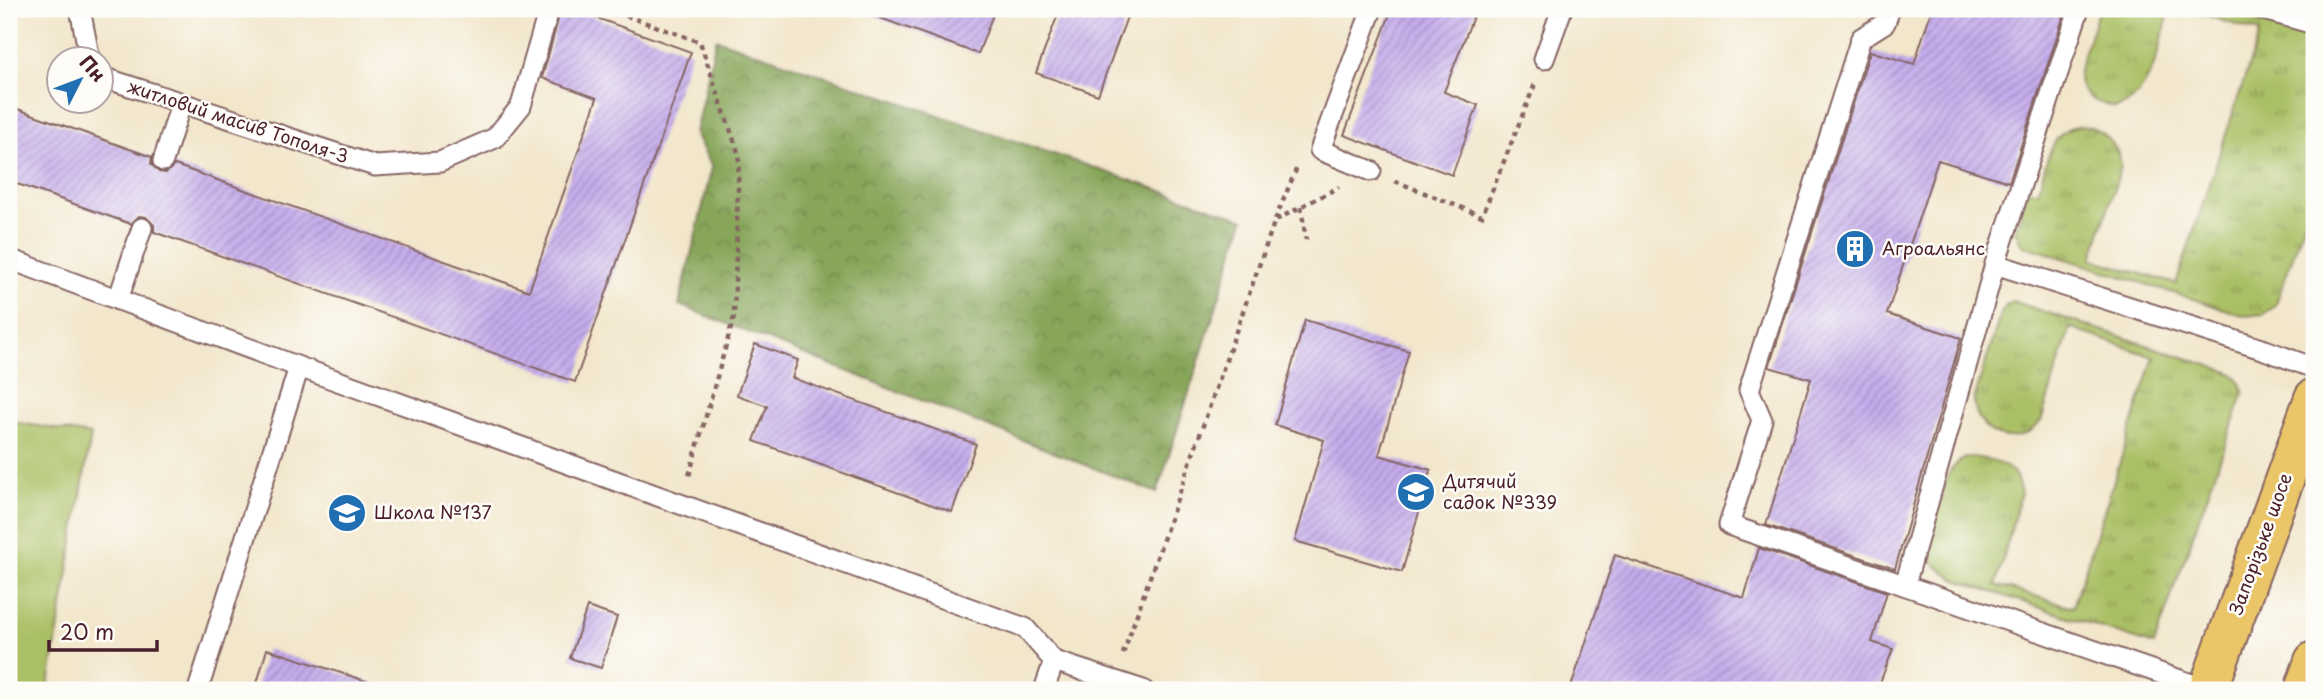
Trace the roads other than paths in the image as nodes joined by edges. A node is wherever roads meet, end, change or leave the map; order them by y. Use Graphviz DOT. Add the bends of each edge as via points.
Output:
graph roads {
  1 [pos="80,9"];
  2 [pos="550,9"];
  3 [pos="1372,9"];
  4 [pos="1562,9"];
  5 [pos="1890,9"];
  6 [pos="2079,9"];
  7 [pos="2260,9"];
  8 [pos="2314,24"];
  9 [pos="87,46"];
  10 [pos="1544,60"];
  11 [pos="116,82"];
  12 [pos="181,104"];
  13 [pos="163,161"];
  14 [pos="1371,171"];
  15 [pos="142,228"];
  16 [pos="9,259"];
  17 [pos="1995,264"];
  18 [pos="118,300"];
  19 [pos="299,367"];
  20 [pos="2314,368"];
  21 [pos="2314,398"];
  22 [pos="1905,585"];
  23 [pos="1054,661"];
  24 [pos="2314,661"];
  25 [pos="198,690"];
  26 [pos="1044,690"];
  27 [pos="1143,690"];
  28 [pos="2208,690"];
  29 [pos="2304,690"];
  1 -- 9 [label="lane"];
  2 -- 12 [label="lane, житловий масив Тополя-3" via="521,106 495,138 440,162 375,166"];
  3 -- 14 [label="lane" via="1320,150"];
  4 -- 10 [label="lane"];
  5 -- 22 [label="lane" via="1885,23 1861,38 1749,390 1762,421 1729,525"];
  6 -- 17 [label="lane"];
  7 -- 8 [label="lane"];
  11 -- 12 [label="lane, житловий масив Тополя-3"];
  12 -- 13 [label="lane"];
  15 -- 18 [label="lane"];
  16 -- 18 [label="lane"];
  17 -- 20 [label="lane"];
  17 -- 22 [label="lane"];
  18 -- 19 [label="lane"];
  19 -- 23 [label="lane" via="1025,628"];
  19 -- 25 [label="lane"];
  21 -- 28 [label="main road, Запорізьке шосе"];
  22 -- 28 [label="lane"];
  23 -- 26 [label="lane"];
  23 -- 27 [label="lane"];
  24 -- 29 [label="main road"];
}
